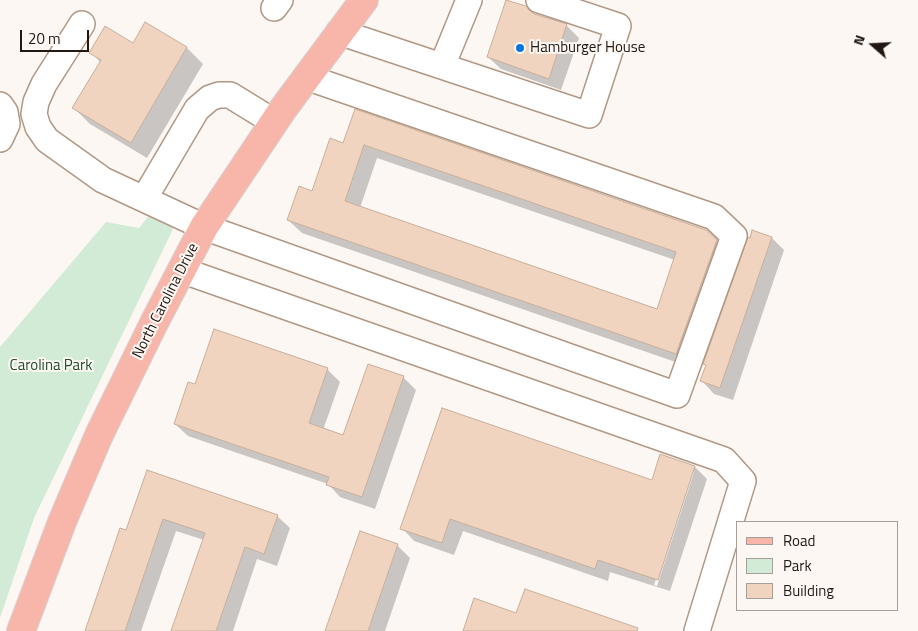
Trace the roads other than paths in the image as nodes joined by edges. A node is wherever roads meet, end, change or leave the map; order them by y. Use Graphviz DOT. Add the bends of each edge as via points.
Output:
graph roads {
  1 [pos="364,0"];
  2 [pos="469,0"];
  3 [pos="539,0"];
  4 [pos="82,24"];
  5 [pos="339,32"];
  6 [pos="442,66"];
  7 [pos="306,77"];
  8 [pos="0,104"];
  9 [pos="274,122"];
  10 [pos="0,139"];
  11 [pos="144,199"];
  12 [pos="204,227"];
  13 [pos="181,270"];
  14 [pos="21,631"];
  15 [pos="697,631"];
  1 -- 5 [label="main road, North Carolina Drive"];
  2 -- 6 [label="street"];
  3 -- 6 [label="street" via="618,26 589,114"];
  4 -- 11 [label="street" via="36,102 34,114 38,127 47,140 103,180"];
  5 -- 6 [label="street"];
  5 -- 7 [label="main road, North Carolina Drive"];
  7 -- 9 [label="main road, North Carolina Drive"];
  7 -- 12 [label="street" via="714,217 734,236 677,395"];
  8 -- 10 [label="street" via="7,124"];
  9 -- 11 [label="street" via="230,95 210,98 197,109"];
  9 -- 12 [label="main road, North Carolina Drive"];
  11 -- 12 [label="street"];
  12 -- 13 [label="main road, North Carolina Drive"];
  13 -- 14 [label="main road, North Carolina Drive" via="99,435"];
  13 -- 15 [label="street" via="724,460 743,481"];
}
